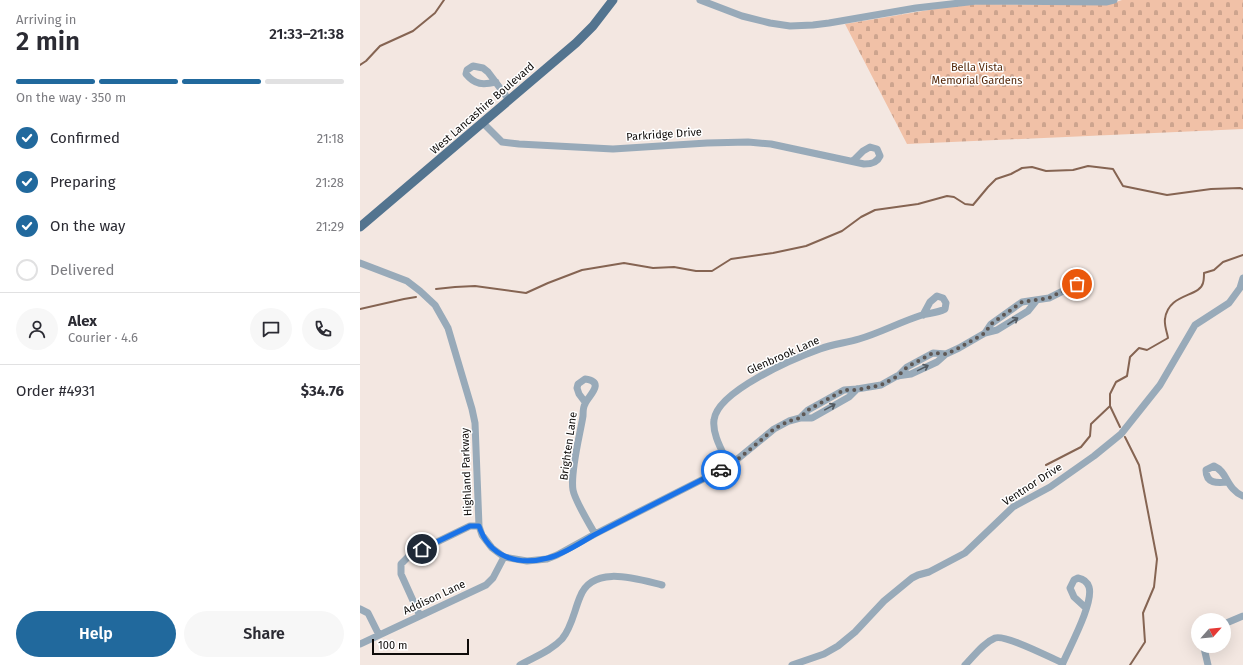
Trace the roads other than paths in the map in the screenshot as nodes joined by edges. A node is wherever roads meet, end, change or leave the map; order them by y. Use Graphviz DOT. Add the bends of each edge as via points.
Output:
graph roads {
  1 [pos="613,0"];
  2 [pos="700,0"];
  3 [pos="1114,0"];
  4 [pos="496,82"];
  5 [pos="509,100"];
  6 [pos="483,123"];
  7 [pos="853,161"];
  8 [pos="360,227"];
  9 [pos="360,263"];
  10 [pos="1243,278"];
  11 [pos="1064,292"];
  12 [pos="923,315"];
  13 [pos="585,402"];
  14 [pos="729,466"];
  15 [pos="1228,482"];
  16 [pos="1243,496"];
  17 [pos="479,526"];
  18 [pos="595,534"];
  19 [pos="504,557"];
  20 [pos="662,585"];
  21 [pos="1086,608"];
  22 [pos="360,609"];
  23 [pos="420,616"];
  24 [pos="1243,616"];
  25 [pos="1231,621"];
  26 [pos="379,634"];
  27 [pos="360,644"];
  28 [pos="1205,653"];
  29 [pos="1062,664"];
  30 [pos="520,665"];
  31 [pos="792,665"];
  32 [pos="965,665"];
  33 [pos="1208,665"];
  1 -- 5 [label="main road, West Lancashire Boulevard" via="593,26"];
  2 -- 3 [label="street" via="742,16 790,26 829,24 916,8 976,1"];
  4 -- 5 [label="street"];
  5 -- 6 [label="main road, West Lancashire Boulevard"];
  6 -- 7 [label="street, Parkridge Drive" via="502,142 519,144 613,149 748,142 771,144"];
  6 -- 8 [label="main road, West Lancashire Boulevard"];
  9 -- 17 [label="street, Highland Parkway" via="407,281 420,290 435,305 448,328 475,423"];
  10 -- 31 [label="street, Ventnor Drive" via="1240,288 1229,303 1195,325 1160,385 1121,434 1050,487 1013,507 965,553 912,578 884,601 838,646 824,654"];
  11 -- 14 [label="street" via="1036,301 1028,310 997,330 985,333 946,354 937,362 911,374 898,376 881,385 844,390 808,410 800,418 774,429"];
  12 -- 14 [label="street, Glenbrook Lane" via="859,340 821,348 745,384 718,409 714,419 715,433"];
  13 -- 18 [label="street, Brighten Lane" via="573,490"];
  14 -- 18 [label="street"];
  15 -- 16 [label="street" via="1235,493"];
  17 -- 19 [label="street, Highland Parkway" via="492,548"];
  17 -- 23 [label="street" via="470,526 410,555 401,564 401,574"];
  18 -- 19 [label="street" via="547,559 527,561"];
  19 -- 23 [label="street, Addison Lane" via="493,578 486,585"];
  20 -- 30 [label="street" via="623,576 588,583 561,639 551,648"];
  21 -- 29 [label="street"];
  22 -- 26 [label="street" via="368,613"];
  23 -- 26 [label="street, Addison Lane"];
  24 -- 25 [label="street"];
  26 -- 27 [label="street, Addison Lane"];
  28 -- 33 [label="street"];
  29 -- 32 [label="street" via="1007,638 997,637 988,642"];
}
